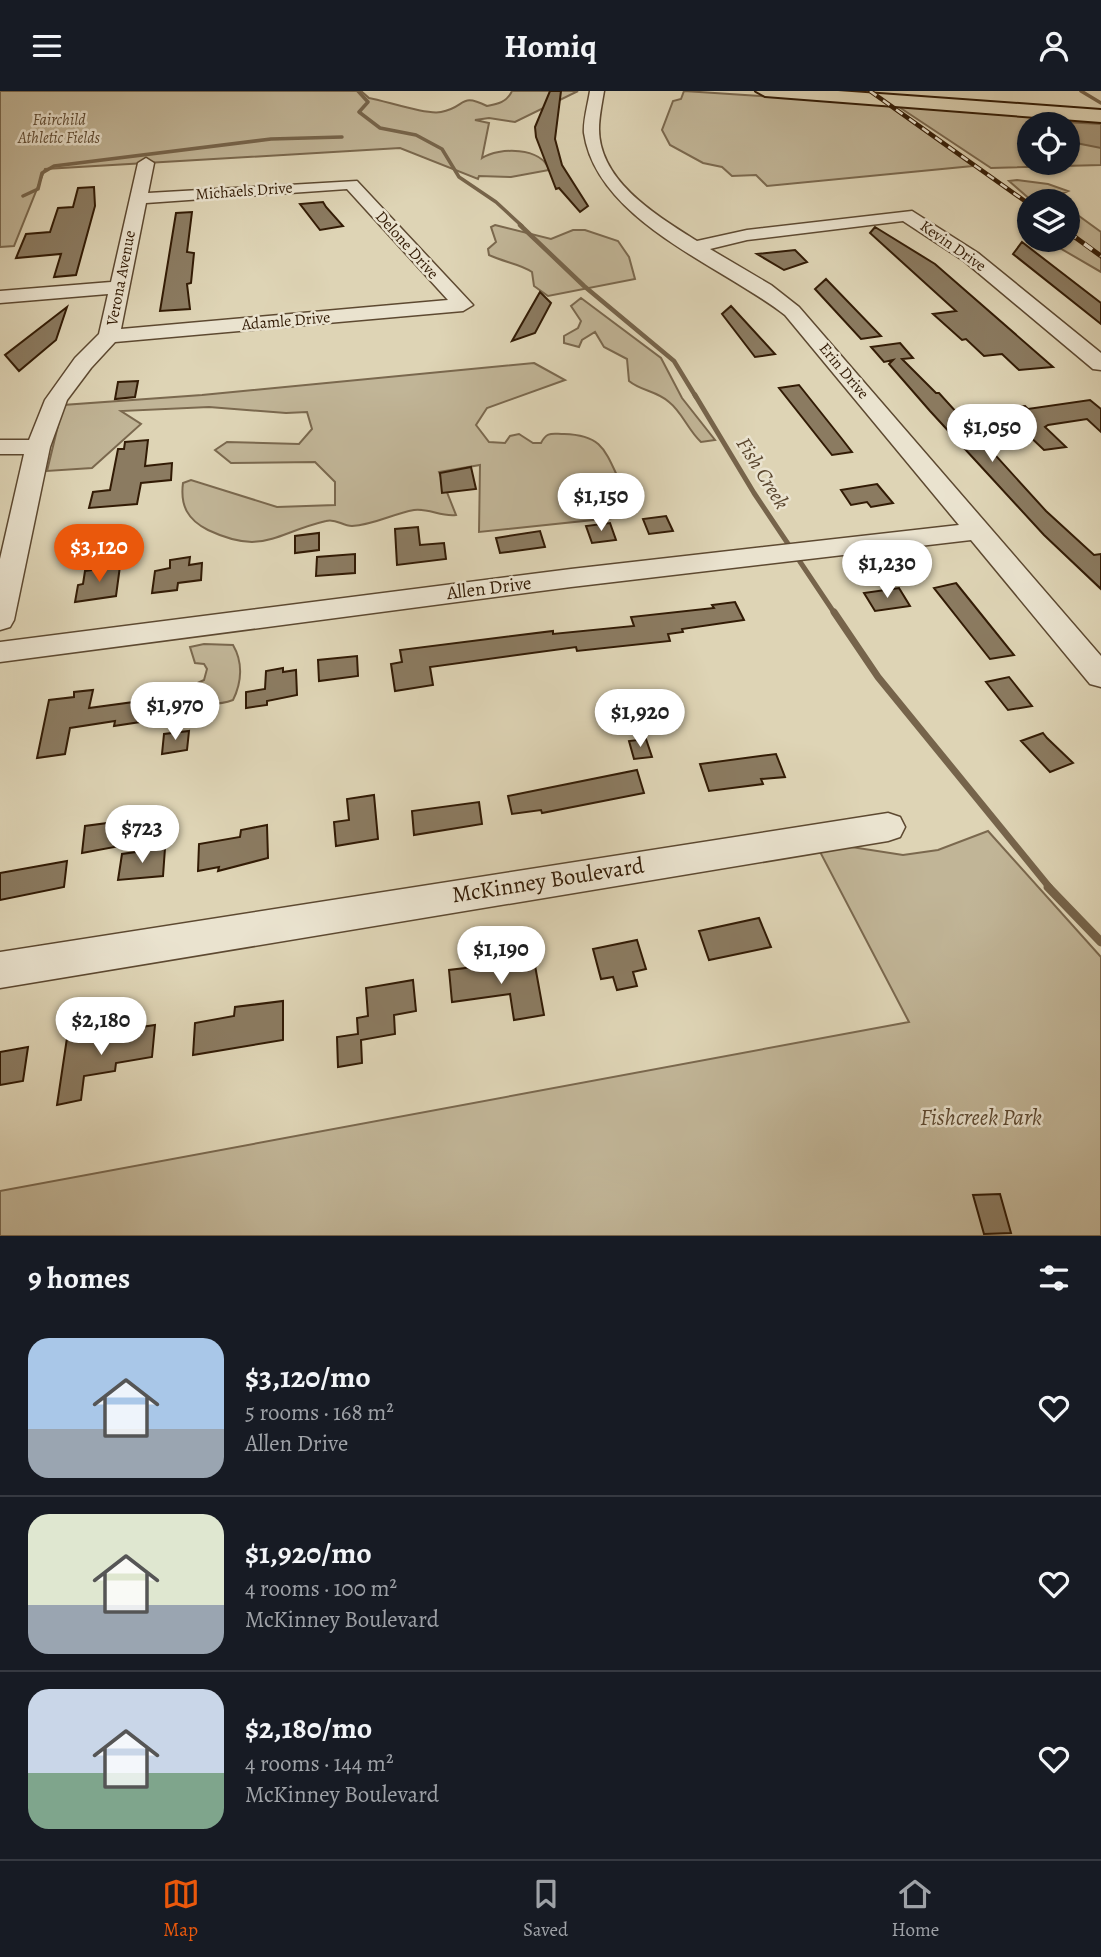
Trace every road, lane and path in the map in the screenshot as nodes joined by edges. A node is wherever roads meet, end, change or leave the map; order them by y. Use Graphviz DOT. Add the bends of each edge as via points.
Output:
graph roads {
  1 [pos="597,91"];
  2 [pos="765,91"];
  3 [pos="1101,116"];
  4 [pos="145,163"];
  5 [pos="351,184"];
  6 [pos="137,199"];
  7 [pos="692,248"];
  8 [pos="117,287"];
  9 [pos="0,297"];
  10 [pos="463,305"];
  11 [pos="109,336"];
  12 [pos="1101,364"];
  13 [pos="0,447"];
  14 [pos="38,447"];
  15 [pos="978,531"];
  16 [pos="0,620"];
  17 [pos="0,652"];
  18 [pos="1101,676"];
  19 [pos="888,827"];
  20 [pos="0,970"];
  1 -- 7 [label="street, Erin Drive" via="590,132 603,167 645,215"];
  2 -- 3 [label="main road"];
  4 -- 6 [label="street, Verona Avenue"];
  5 -- 6 [label="street, Michaels Drive"];
  5 -- 10 [label="street, Delone Drive"];
  6 -- 8 [label="street, Verona Avenue"];
  7 -- 12 [label="street, Kevin Drive" via="747,235 906,215 971,257"];
  7 -- 15 [label="street, Erin Drive" via="792,311"];
  8 -- 9 [label="street"];
  8 -- 11 [label="street, Verona Avenue"];
  10 -- 11 [label="street, Adamle Drive"];
  11 -- 14 [label="street, Verona Avenue" via="56,400"];
  13 -- 14 [label="street"];
  14 -- 16 [label="street, Verona Avenue"];
  15 -- 17 [label="street, Allen Drive" via="571,577"];
  15 -- 18 [label="street, Erin Drive"];
  19 -- 20 [label="street, McKinney Boulevard"];
}
